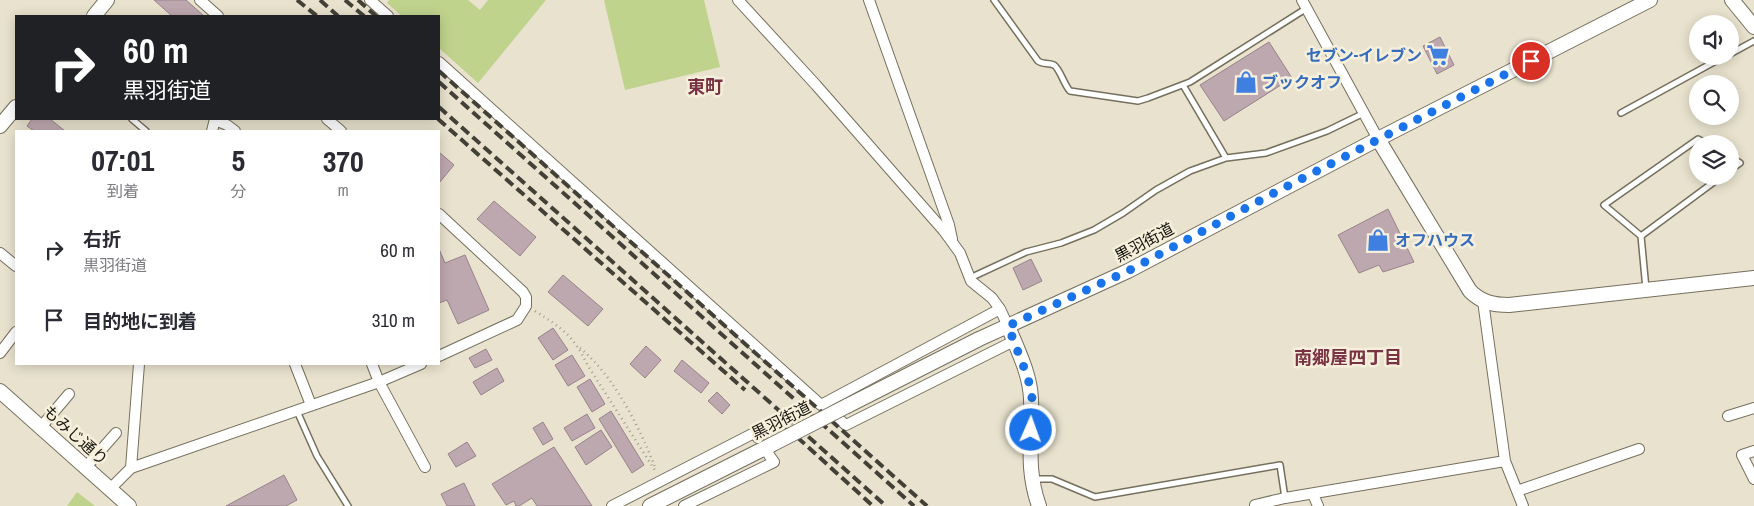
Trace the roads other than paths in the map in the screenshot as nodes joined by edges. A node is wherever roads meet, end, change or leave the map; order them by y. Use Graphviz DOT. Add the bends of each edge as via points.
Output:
graph roads {
  1 [pos="107,0"];
  2 [pos="200,0"];
  3 [pos="370,0"];
  4 [pos="738,0"];
  5 [pos="869,0"];
  6 [pos="994,0"];
  7 [pos="1650,0"];
  8 [pos="1732,0"];
  9 [pos="1304,4"];
  10 [pos="95,15"];
  11 [pos="217,15"];
  12 [pos="387,15"];
  13 [pos="1754,27"];
  14 [pos="1754,41"];
  15 [pos="1739,49"];
  16 [pos="440,63"];
  17 [pos="1709,65"];
  18 [pos="1183,85"];
  19 [pos="15,108"];
  20 [pos="1621,112"];
  21 [pos="1364,113"];
  22 [pos="133,120"];
  23 [pos="217,120"];
  24 [pos="327,120"];
  25 [pos="0,126"];
  26 [pos="145,130"];
  27 [pos="234,130"];
  28 [pos="340,130"];
  29 [pos="1378,139"];
  30 [pos="1689,145"];
  31 [pos="1226,158"];
  32 [pos="1710,185"];
  33 [pos="440,215"];
  34 [pos="1641,236"];
  35 [pos="952,243"];
  36 [pos="0,253"];
  37 [pos="15,265"];
  38 [pos="970,278"];
  39 [pos="1754,278"];
  40 [pos="1646,289"];
  41 [pos="1483,301"];
  42 [pos="1000,309"];
  43 [pos="1008,326"];
  44 [pos="15,333"];
  45 [pos="1014,341"];
  46 [pos="0,353"];
  47 [pos="440,356"];
  48 [pos="295,365"];
  49 [pos="372,365"];
  50 [pos="419,365"];
  51 [pos="139,368"];
  52 [pos="380,382"];
  53 [pos="0,391"];
  54 [pos="69,394"];
  55 [pos="821,404"];
  56 [pos="311,406"];
  57 [pos="1754,408"];
  58 [pos="297,410"];
  59 [pos="1728,416"];
  60 [pos="41,427"];
  61 [pos="116,433"];
  62 [pos="758,438"];
  63 [pos="1639,449"];
  64 [pos="770,450"];
  65 [pos="1754,451"];
  66 [pos="1505,461"];
  67 [pos="425,467"];
  68 [pos="86,468"];
  69 [pos="131,468"];
  70 [pos="1032,479"];
  71 [pos="1754,479"];
  72 [pos="110,489"];
  73 [pos="1517,491"];
  74 [pos="1313,494"];
  75 [pos="1285,498"];
  76 [pos="129,506"];
  77 [pos="348,506"];
  78 [pos="612,506"];
  79 [pos="650,506"];
  80 [pos="685,506"];
  81 [pos="1039,506"];
  82 [pos="1256,506"];
  83 [pos="1318,506"];
  84 [pos="1522,506"];
  1 -- 10 [label="street"];
  2 -- 11 [label="street"];
  3 -- 12 [label="street"];
  4 -- 35 [label="street"];
  5 -- 35 [label="street" via="946,216"];
  6 -- 18 [label="lane" via="1038,61 1056,67 1070,91 1138,101"];
  7 -- 29 [label="street, 黒羽街道"];
  8 -- 13 [label="street"];
  9 -- 18 [label="lane"];
  9 -- 21 [label="street"];
  14 -- 15 [label="lane"];
  16 -- 55 [label="street"];
  17 -- 20 [label="lane"];
  18 -- 31 [label="lane"];
  19 -- 25 [label="street"];
  21 -- 29 [label="street"];
  21 -- 31 [label="lane" via="1327,131 1266,153"];
  22 -- 26 [label="lane"];
  23 -- 27 [label="street"];
  24 -- 28 [label="street"];
  29 -- 41 [label="street" via="1470,291"];
  29 -- 43 [label="street, 黒羽街道" via="1128,271"];
  30 -- 34 [label="lane" via="1604,205"];
  31 -- 38 [label="lane" via="1190,171 1094,230 1026,252"];
  32 -- 34 [label="lane"];
  33 -- 47 [label="street" via="526,296 526,306 516,320"];
  34 -- 40 [label="lane"];
  35 -- 38 [label="street" via="960,253"];
  36 -- 37 [label="street"];
  38 -- 42 [label="street"];
  39 -- 40 [label="street"];
  40 -- 41 [label="street" via="1509,305"];
  41 -- 66 [label="street"];
  42 -- 43 [label="street"];
  42 -- 55 [label="street"];
  43 -- 45 [label="street"];
  43 -- 64 [label="street, 黒羽街道, bridge" via="848,406"];
  44 -- 46 [label="street"];
  45 -- 55 [label="street" via="846,425"];
  45 -- 70 [label="street" via="1032,398"];
  48 -- 56 [label="street"];
  49 -- 52 [label="street"];
  50 -- 52 [label="street"];
  51 -- 69 [label="street"];
  52 -- 56 [label="street"];
  52 -- 67 [label="street"];
  53 -- 60 [label="street, もみじ通り"];
  54 -- 60 [label="street"];
  56 -- 58 [label="street"];
  57 -- 59 [label="street"];
  58 -- 69 [label="street"];
  58 -- 77 [label="lane" via="317,456"];
  60 -- 68 [label="street, もみじ通り"];
  61 -- 68 [label="street"];
  62 -- 78 [label="street" via="754,433"];
  63 -- 73 [label="street"];
  64 -- 79 [label="street, 黒羽街道"];
  64 -- 80 [label="street" via="774,462"];
  65 -- 71 [label="street" via="1742,454"];
  66 -- 73 [label="street"];
  66 -- 74 [label="street"];
  68 -- 72 [label="street, もみじ通り"];
  69 -- 72 [label="street"];
  70 -- 75 [label="lane" via="1052,479 1094,497 1280,465"];
  70 -- 81 [label="street"];
  72 -- 76 [label="street, もみじ通り"];
  73 -- 84 [label="street"];
  74 -- 75 [label="street"];
  74 -- 83 [label="street"];
  75 -- 82 [label="street"];
}
